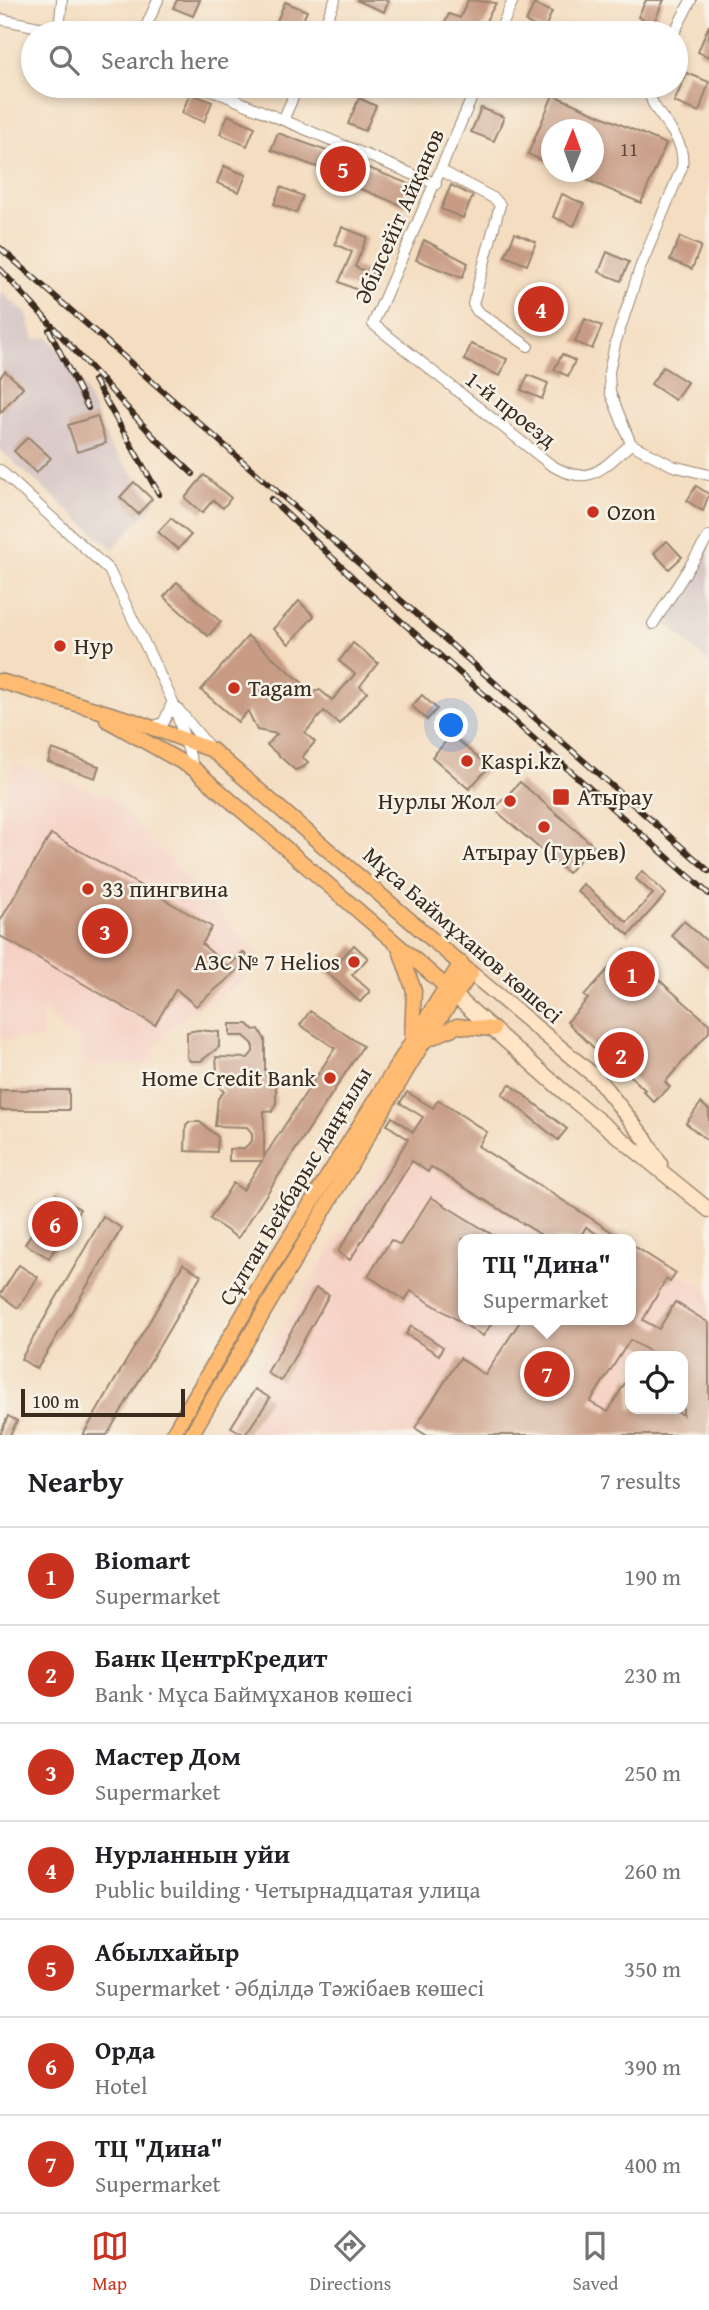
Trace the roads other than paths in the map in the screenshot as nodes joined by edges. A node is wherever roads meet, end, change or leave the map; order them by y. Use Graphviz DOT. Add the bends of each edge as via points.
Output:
graph roads {
  1 [pos="62,0"];
  2 [pos="158,0"];
  3 [pos="335,0"];
  4 [pos="513,0"];
  5 [pos="691,0"];
  6 [pos="0,19"];
  7 [pos="63,21"];
  8 [pos="148,21"];
  9 [pos="326,21"];
  10 [pos="504,21"];
  11 [pos="680,21"];
  12 [pos="21,23"];
  13 [pos="233,98"];
  14 [pos="293,98"];
  15 [pos="472,98"];
  16 [pos="651,98"];
  17 [pos="284,118"];
  18 [pos="442,171"];
  19 [pos="436,184"];
  20 [pos="373,324"];
  21 [pos="528,345"];
  22 [pos="631,444"];
  23 [pos="0,470"];
  24 [pos="709,475"];
  25 [pos="709,536"];
  26 [pos="653,624"];
  27 [pos="0,681"];
  28 [pos="173,702"];
  29 [pos="87,709"];
  30 [pos="151,728"];
  31 [pos="184,740"];
  32 [pos="212,750"];
  33 [pos="194,769"];
  34 [pos="400,948"];
  35 [pos="466,968"];
  36 [pos="450,990"];
  37 [pos="493,1028"];
  38 [pos="418,1040"];
  39 [pos="598,1079"];
  40 [pos="572,1099"];
  41 [pos="664,1171"];
  42 [pos="709,1210"];
  43 [pos="172,1435"];
  44 [pos="191,1435"];
  1 -- 7 [label="street"];
  2 -- 8 [label="street"];
  3 -- 9 [label="street"];
  4 -- 10 [label="street"];
  5 -- 11 [label="street"];
  6 -- 12 [label="street"];
  13 -- 17 [label="street"];
  14 -- 17 [label="street"];
  15 -- 18 [label="street, Әбілсейіт Айқанов"];
  16 -- 22 [label="street" via="684,154 640,268 609,372 616,412"];
  17 -- 19 [label="street"];
  18 -- 19 [label="street, Әбілсейіт Айқанов"];
  18 -- 21 [label="street" via="500,205 473,304"];
  19 -- 20 [label="street, Әбілсейіт Айқанов"];
  20 -- 22 [label="street, 1-й проезд" via="568,475 595,475"];
  22 -- 24 [label="street" via="673,466"];
  23 -- 28 [label="street" via="109,570"];
  25 -- 26 [label="street"];
  27 -- 29 [label="main road"];
  28 -- 30 [label="street" via="164,722"];
  28 -- 31 [label="street"];
  28 -- 32 [label="street"];
  29 -- 30 [label="main road"];
  29 -- 33 [label="main road, Мұса Баймұханов көшесі"];
  30 -- 31 [label="main road"];
  31 -- 32 [label="main road"];
  31 -- 33 [label="street"];
  32 -- 35 [label="main road, Мұса Баймұханов көшесі"];
  33 -- 34 [label="main road, Мұса Баймұханов көшесі"];
  34 -- 36 [label="main road, Мұса Баймұханов көшесі"];
  34 -- 38 [label="main road" via="414,991"];
  35 -- 36 [label="main road, Сұлтан Бейбарыс даңғылы"];
  35 -- 39 [label="main road, Мұса Баймұханов көшесі"];
  36 -- 37 [label="main road, Мұса Баймұханов көшесі"];
  36 -- 38 [label="main road, Сұлтан Бейбарыс даңғылы"];
  37 -- 38 [label="main road" via="457,1026"];
  37 -- 40 [label="main road, Мұса Баймұханов көшесі"];
  38 -- 43 [label="main road, Сұлтан Бейбарыс даңғылы"];
  38 -- 44 [label="main road, Сұлтан Бейбарыс даңғылы"];
  39 -- 40 [label="main road" via="598,1094 586,1101"];
  39 -- 41 [label="main road, Мұса Баймұханов көшесі"];
  40 -- 41 [label="main road, Мұса Баймұханов көшесі"];
  41 -- 42 [label="main road, Мұса Баймұханов көшесі"];
}
